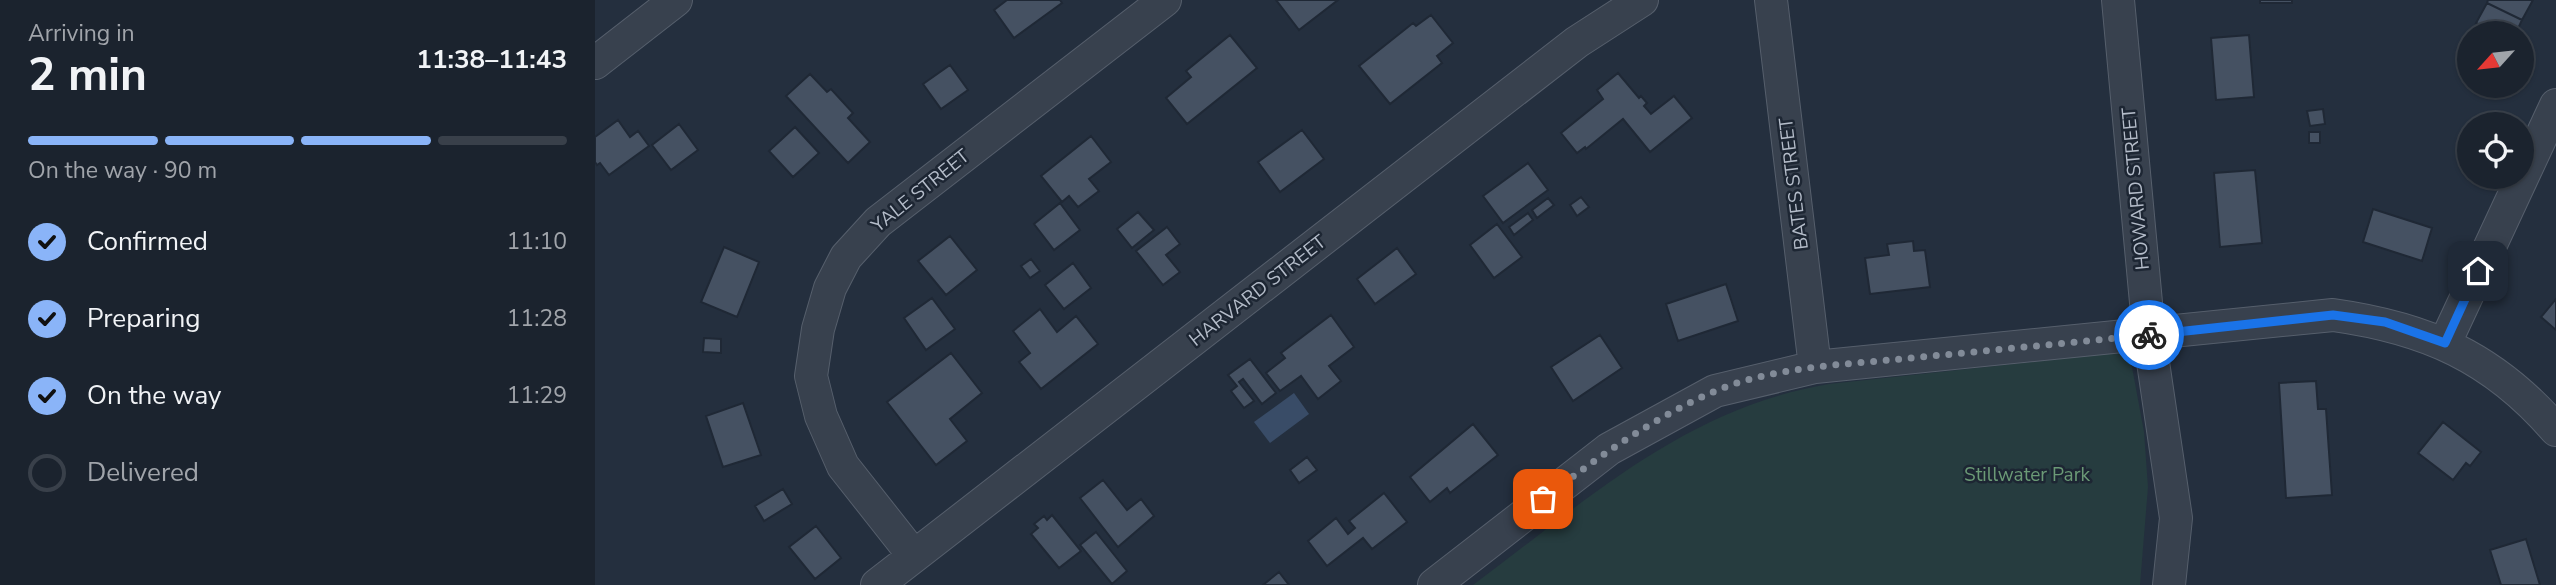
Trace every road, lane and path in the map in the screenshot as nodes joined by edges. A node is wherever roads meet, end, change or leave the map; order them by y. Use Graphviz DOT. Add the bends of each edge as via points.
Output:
graph roads {
  1 [pos="676,0"];
  2 [pos="1165,0"];
  3 [pos="1643,0"];
  4 [pos="1771,0"];
  5 [pos="2118,0"];
  6 [pos="595,63"];
  7 [pos="2556,105"];
  8 [pos="2148,335"];
  9 [pos="2445,343"];
  10 [pos="1815,367"];
  11 [pos="2556,430"];
  12 [pos="914,556"];
  13 [pos="877,585"];
  14 [pos="1434,585"];
  15 [pos="2169,585"];
  1 -- 6 [label="street"];
  2 -- 12 [label="street, YALE STREET" via="878,222 846,257 830,288 811,376 821,416 843,466"];
  3 -- 12 [label="street, HARVARD STREET" via="1577,42"];
  4 -- 10 [label="street, BATES STREET"];
  5 -- 8 [label="street, HOWARD STREET"];
  7 -- 9 [label="street"];
  8 -- 9 [label="street" via="2333,315 2385,322"];
  8 -- 10 [label="street"];
  8 -- 15 [label="street, HOWARD STREET" via="2176,518"];
  9 -- 11 [label="street" via="2495,373"];
  10 -- 14 [label="street" via="1714,391 1657,421 1609,449"];
  12 -- 13 [label="street, HARVARD STREET"];
}
